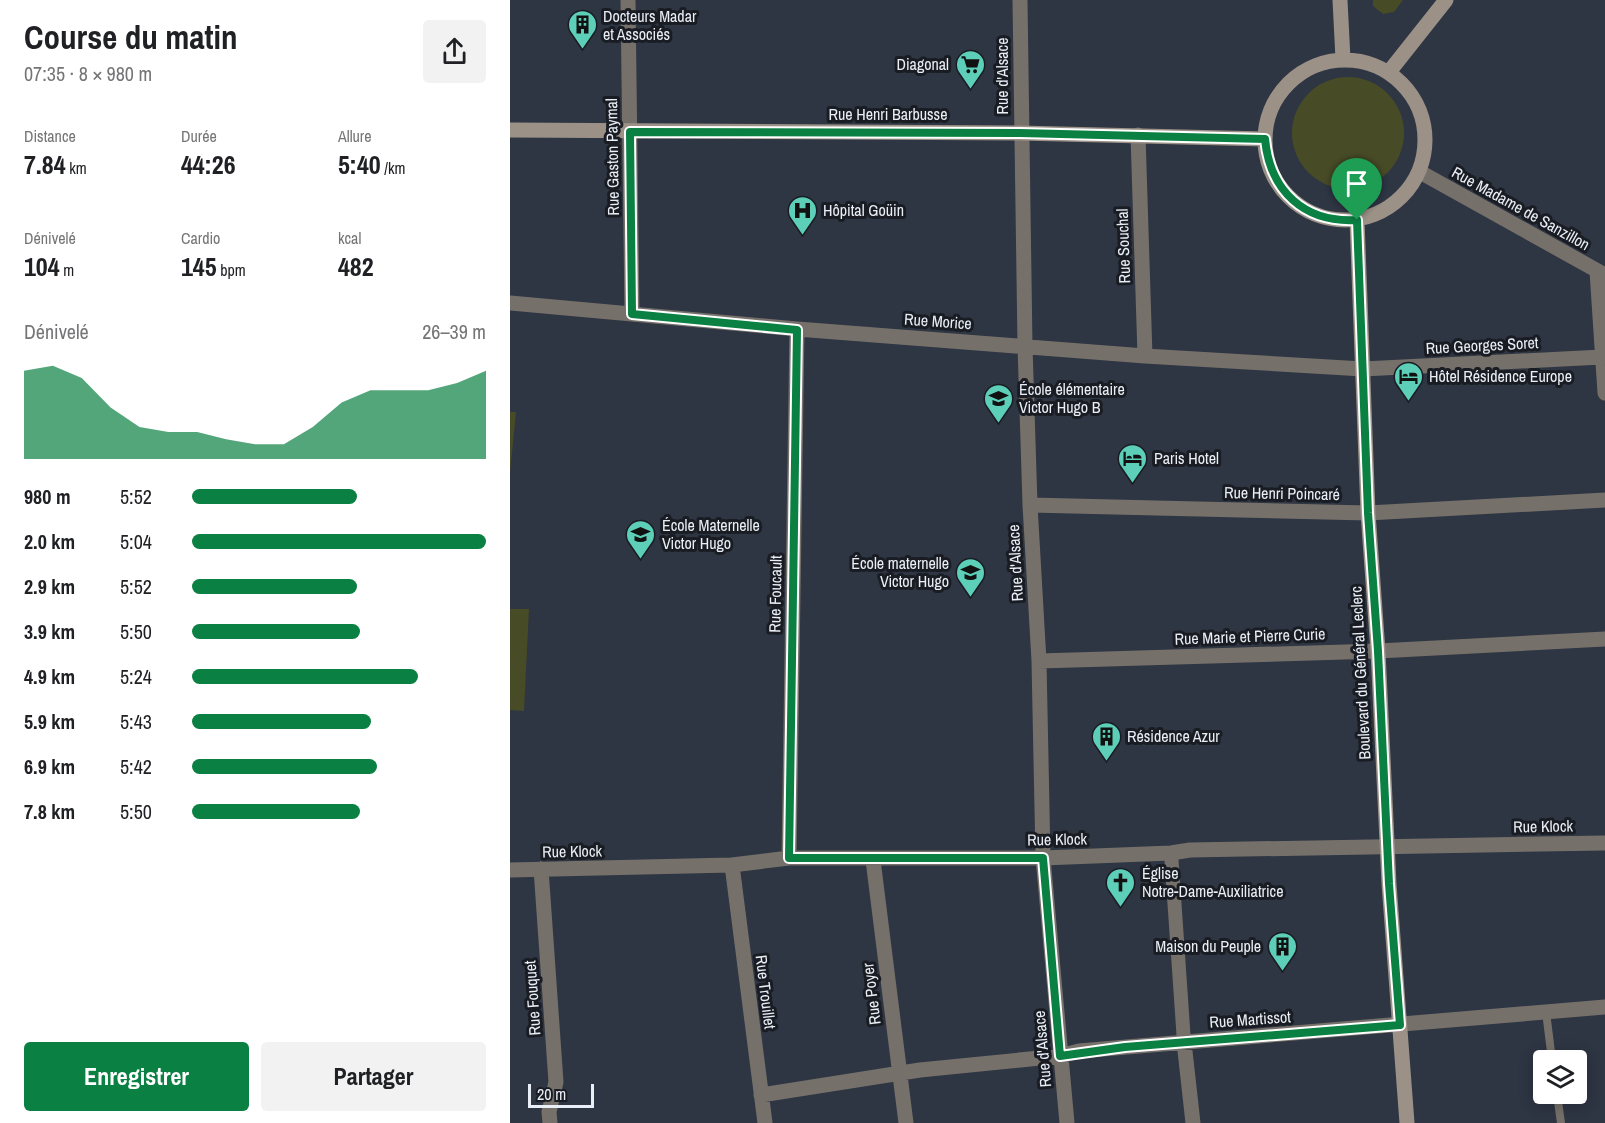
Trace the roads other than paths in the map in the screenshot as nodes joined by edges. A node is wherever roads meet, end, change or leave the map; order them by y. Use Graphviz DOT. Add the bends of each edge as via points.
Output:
graph roads {
  1 [pos="628,0"];
  2 [pos="1020,0"];
  3 [pos="1340,0"];
  4 [pos="1446,0"];
  5 [pos="1343,59"];
  6 [pos="1389,72"];
  7 [pos="510,130"];
  8 [pos="630,132"];
  9 [pos="1020,133"];
  10 [pos="1138,135"];
  11 [pos="1265,139"];
  12 [pos="1420,172"];
  13 [pos="1357,220"];
  14 [pos="1601,273"];
  15 [pos="510,303"];
  16 [pos="632,314"];
  17 [pos="797,330"];
  18 [pos="1025,346"];
  19 [pos="1145,356"];
  20 [pos="1602,357"];
  21 [pos="1363,369"];
  22 [pos="1605,393"];
  23 [pos="1605,500"];
  24 [pos="1030,505"];
  25 [pos="1368,513"];
  26 [pos="1605,639"];
  27 [pos="1378,651"];
  28 [pos="1039,661"];
  29 [pos="1605,843"];
  30 [pos="1387,847"];
  31 [pos="1171,853"];
  32 [pos="789,858"];
  33 [pos="1043,858"];
  34 [pos="873,860"];
  35 [pos="732,865"];
  36 [pos="541,869"];
  37 [pos="510,870"];
  38 [pos="1605,1007"];
  39 [pos="1546,1012"];
  40 [pos="1400,1025"];
  41 [pos="1184,1042"];
  42 [pos="1551,1050"];
  43 [pos="1060,1056"];
  44 [pos="899,1073"];
  45 [pos="761,1095"];
  46 [pos="1558,1104"];
  47 [pos="550,1123"];
  48 [pos="765,1123"];
  49 [pos="906,1123"];
  50 [pos="1067,1123"];
  51 [pos="1193,1123"];
  52 [pos="1407,1123"];
  53 [pos="1561,1123"];
  1 -- 8 [label="street, Rue Gaston Paymal"];
  2 -- 9 [label="street, Rue d'Alsace"];
  3 -- 5 [label="main road"];
  4 -- 6 [label="main road"];
  5 -- 6 [label="main road" via="1374,64"];
  5 -- 11 [label="main road" via="1320,63 1292,80 1271,110"];
  6 -- 12 [label="main road" via="1415,98 1423,116 1426,147"];
  7 -- 8 [label="main road, Rue Henri Barbusse"];
  8 -- 9 [label="main road, Rue Henri Barbusse"];
  8 -- 16 [label="street, Rue Gaston Paymal"];
  9 -- 10 [label="main road, Rue Henri Barbusse"];
  9 -- 18 [label="street, Rue d'Alsace"];
  10 -- 11 [label="main road, Rue Henri Barbusse"];
  10 -- 19 [label="street, Rue Souchal"];
  11 -- 13 [label="main road" via="1271,172 1297,204 1327,219"];
  12 -- 13 [label="main road" via="1411,188 1388,209"];
  12 -- 14 [label="street, Rue Madame de Sanzillon"];
  13 -- 21 [label="main road, Boulevard du Général Leclerc"];
  14 -- 20 [label="street"];
  15 -- 16 [label="street, Rue Morice"];
  16 -- 17 [label="street, Rue Morice"];
  17 -- 18 [label="street, Rue Morice"];
  17 -- 32 [label="street, Rue Foucault"];
  18 -- 19 [label="street, Rue Morice"];
  18 -- 24 [label="street, Rue d'Alsace"];
  19 -- 21 [label="street, Rue Morice"];
  20 -- 21 [label="street, Rue Georges Soret"];
  20 -- 22 [label="street"];
  21 -- 25 [label="main road, Boulevard du Général Leclerc"];
  23 -- 25 [label="street, Rue Henri Poincaré"];
  24 -- 25 [label="street, Rue Henri Poincaré"];
  24 -- 28 [label="street, Rue d'Alsace"];
  25 -- 27 [label="main road, Boulevard du Général Leclerc"];
  26 -- 27 [label="street, Rue Marie et Pierre Curie"];
  27 -- 28 [label="street, Rue Marie et Pierre Curie"];
  27 -- 30 [label="main road, Boulevard du Général Leclerc"];
  28 -- 33 [label="street, Rue d'Alsace"];
  29 -- 30 [label="street, Rue Klock"];
  30 -- 31 [label="street, Rue Klock"];
  30 -- 40 [label="main road, Boulevard du Général Leclerc"];
  31 -- 33 [label="street, Rue Klock"];
  31 -- 41 [label="street"];
  32 -- 34 [label="street, Rue Klock"];
  32 -- 35 [label="street, Rue Klock"];
  33 -- 34 [label="street, Rue Klock"];
  33 -- 43 [label="street, Rue d'Alsace"];
  34 -- 44 [label="street, Rue Poyer"];
  35 -- 36 [label="street, Rue Klock"];
  35 -- 45 [label="street, Rue Trouillet"];
  36 -- 37 [label="street, Rue Klock"];
  36 -- 47 [label="street, Rue Fouquet" via="556,1082"];
  38 -- 39 [label="street, Rue Martissot"];
  39 -- 40 [label="street, Rue Martissot"];
  39 -- 42 [label="lane"];
  40 -- 41 [label="street, Rue Martissot"];
  40 -- 52 [label="main road, Boulevard du Général Leclerc"];
  41 -- 43 [label="street, Rue Martissot"];
  41 -- 51 [label="street"];
  43 -- 44 [label="street, Rue Martissot"];
  43 -- 50 [label="street, Rue d'Alsace"];
  44 -- 45 [label="street, Rue Martissot"];
  44 -- 49 [label="street, Rue Poyer"];
  45 -- 48 [label="street, Rue Trouillet"];
  46 -- 53 [label="lane"];
}
